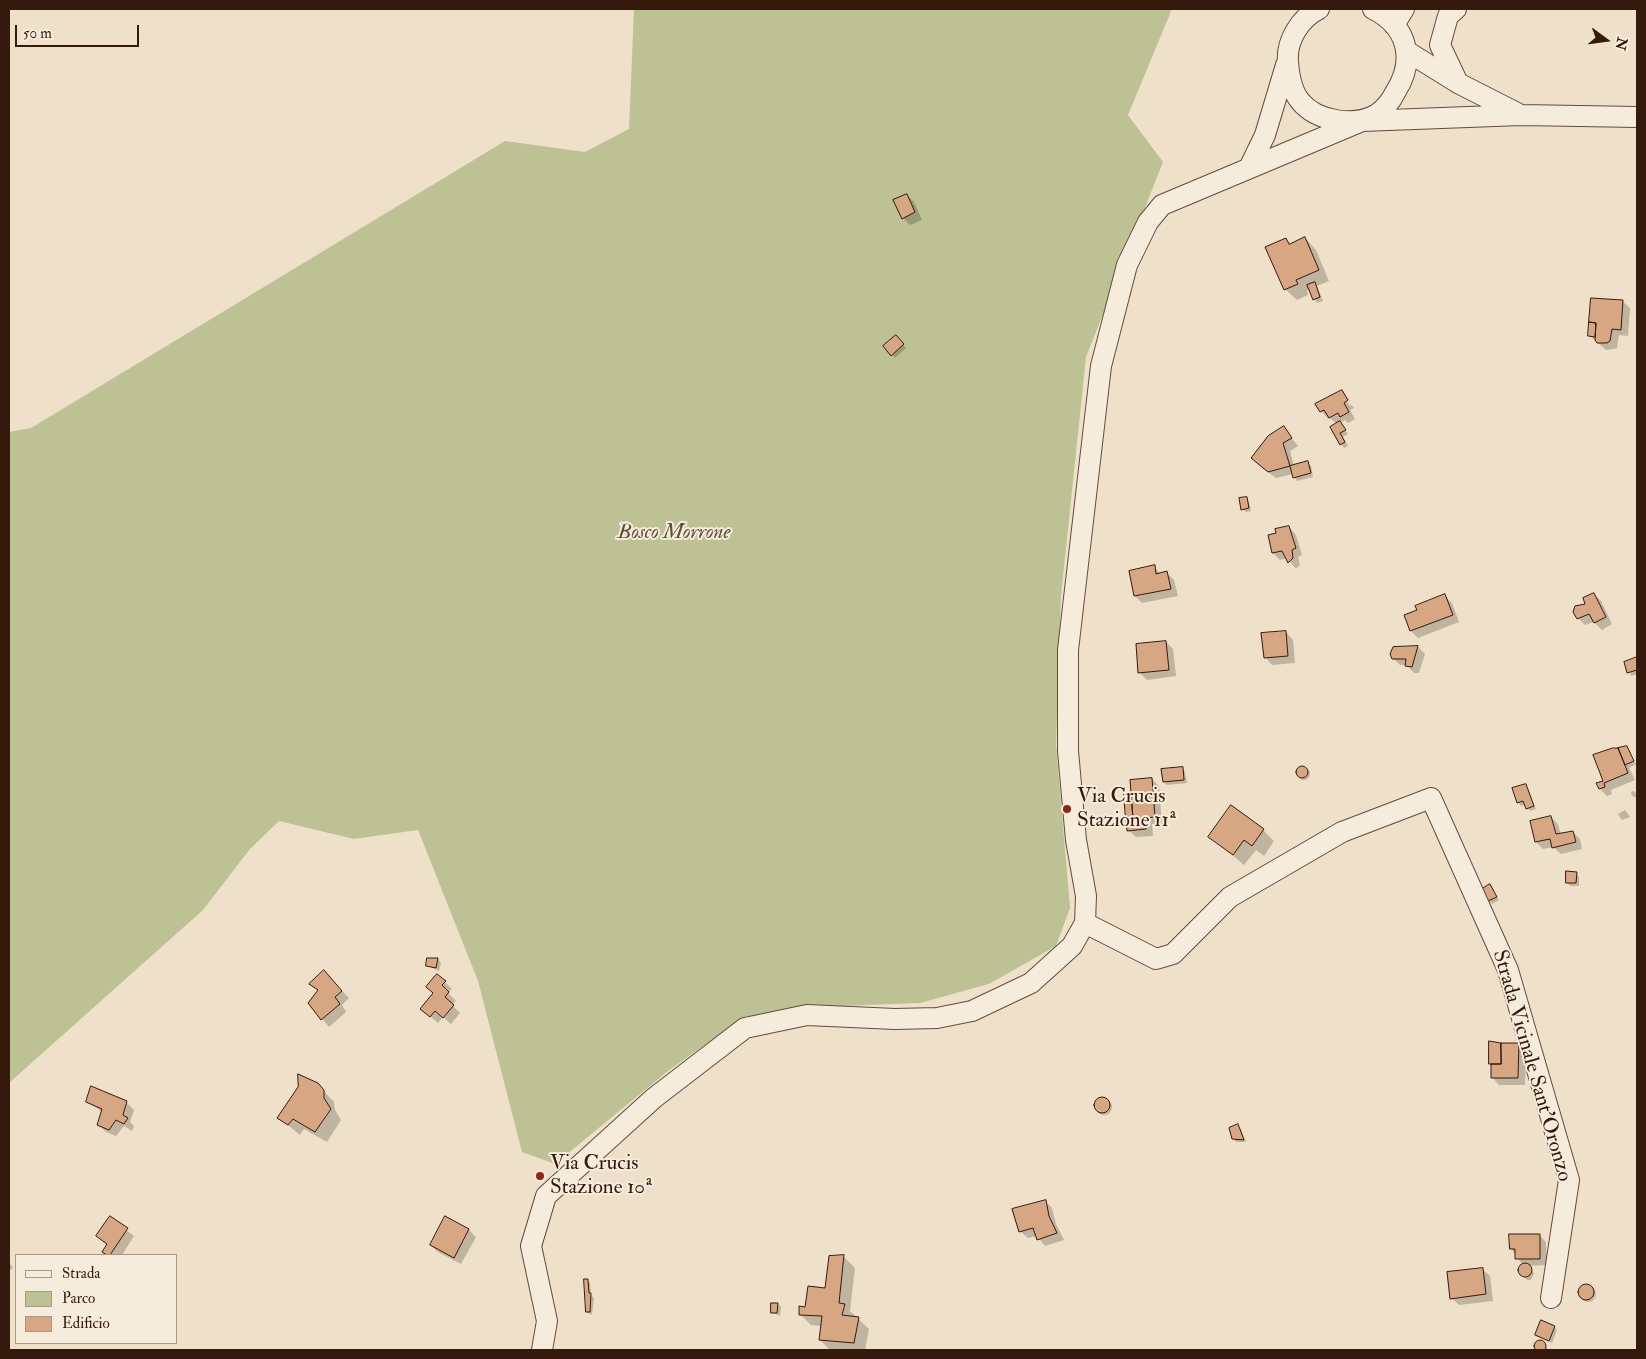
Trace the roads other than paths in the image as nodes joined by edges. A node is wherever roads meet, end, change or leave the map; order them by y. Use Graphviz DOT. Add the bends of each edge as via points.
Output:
graph roads {
  1 [pos="1296,9"];
  2 [pos="1319,9"];
  3 [pos="1373,9"];
  4 [pos="1456,9"];
  5 [pos="1395,14"];
  6 [pos="1289,52"];
  7 [pos="1408,52"];
  8 [pos="1458,83"];
  9 [pos="1521,114"];
  10 [pos="1637,116"];
  11 [pos="1362,120"];
  12 [pos="1250,166"];
  13 [pos="1085,923"];
  14 [pos="1551,1298"];
  15 [pos="542,1350"];
  1 -- 6 [label="street"];
  2 -- 6 [label="street" via="1298,26"];
  3 -- 5 [label="street"];
  4 -- 8 [label="street" via="1448,16 1440,44"];
  5 -- 7 [label="street"];
  6 -- 11 [label="street" via="1291,84 1300,102 1330,120"];
  6 -- 12 [label="street" via="1265,135"];
  7 -- 8 [label="street"];
  7 -- 11 [label="street" via="1407,69 1391,100 1378,114"];
  8 -- 9 [label="street"];
  9 -- 10 [label="street"];
  9 -- 11 [label="street"];
  11 -- 12 [label="street" via="1306,146"];
  12 -- 13 [label="street" via="1162,205 1148,222 1127,265 1102,366 1068,650 1068,751 1076,840 1086,896"];
  13 -- 14 [label="street, Strada Vicinale Sant'Oronzo" via="1156,959 1174,954 1230,896 1342,832 1431,798 1508,970 1569,1180"];
  13 -- 15 [label="street" via="1072,946 1030,983 972,1011 937,1018 807,1015 745,1028 654,1098 546,1196 531,1246 547,1321"];
}
